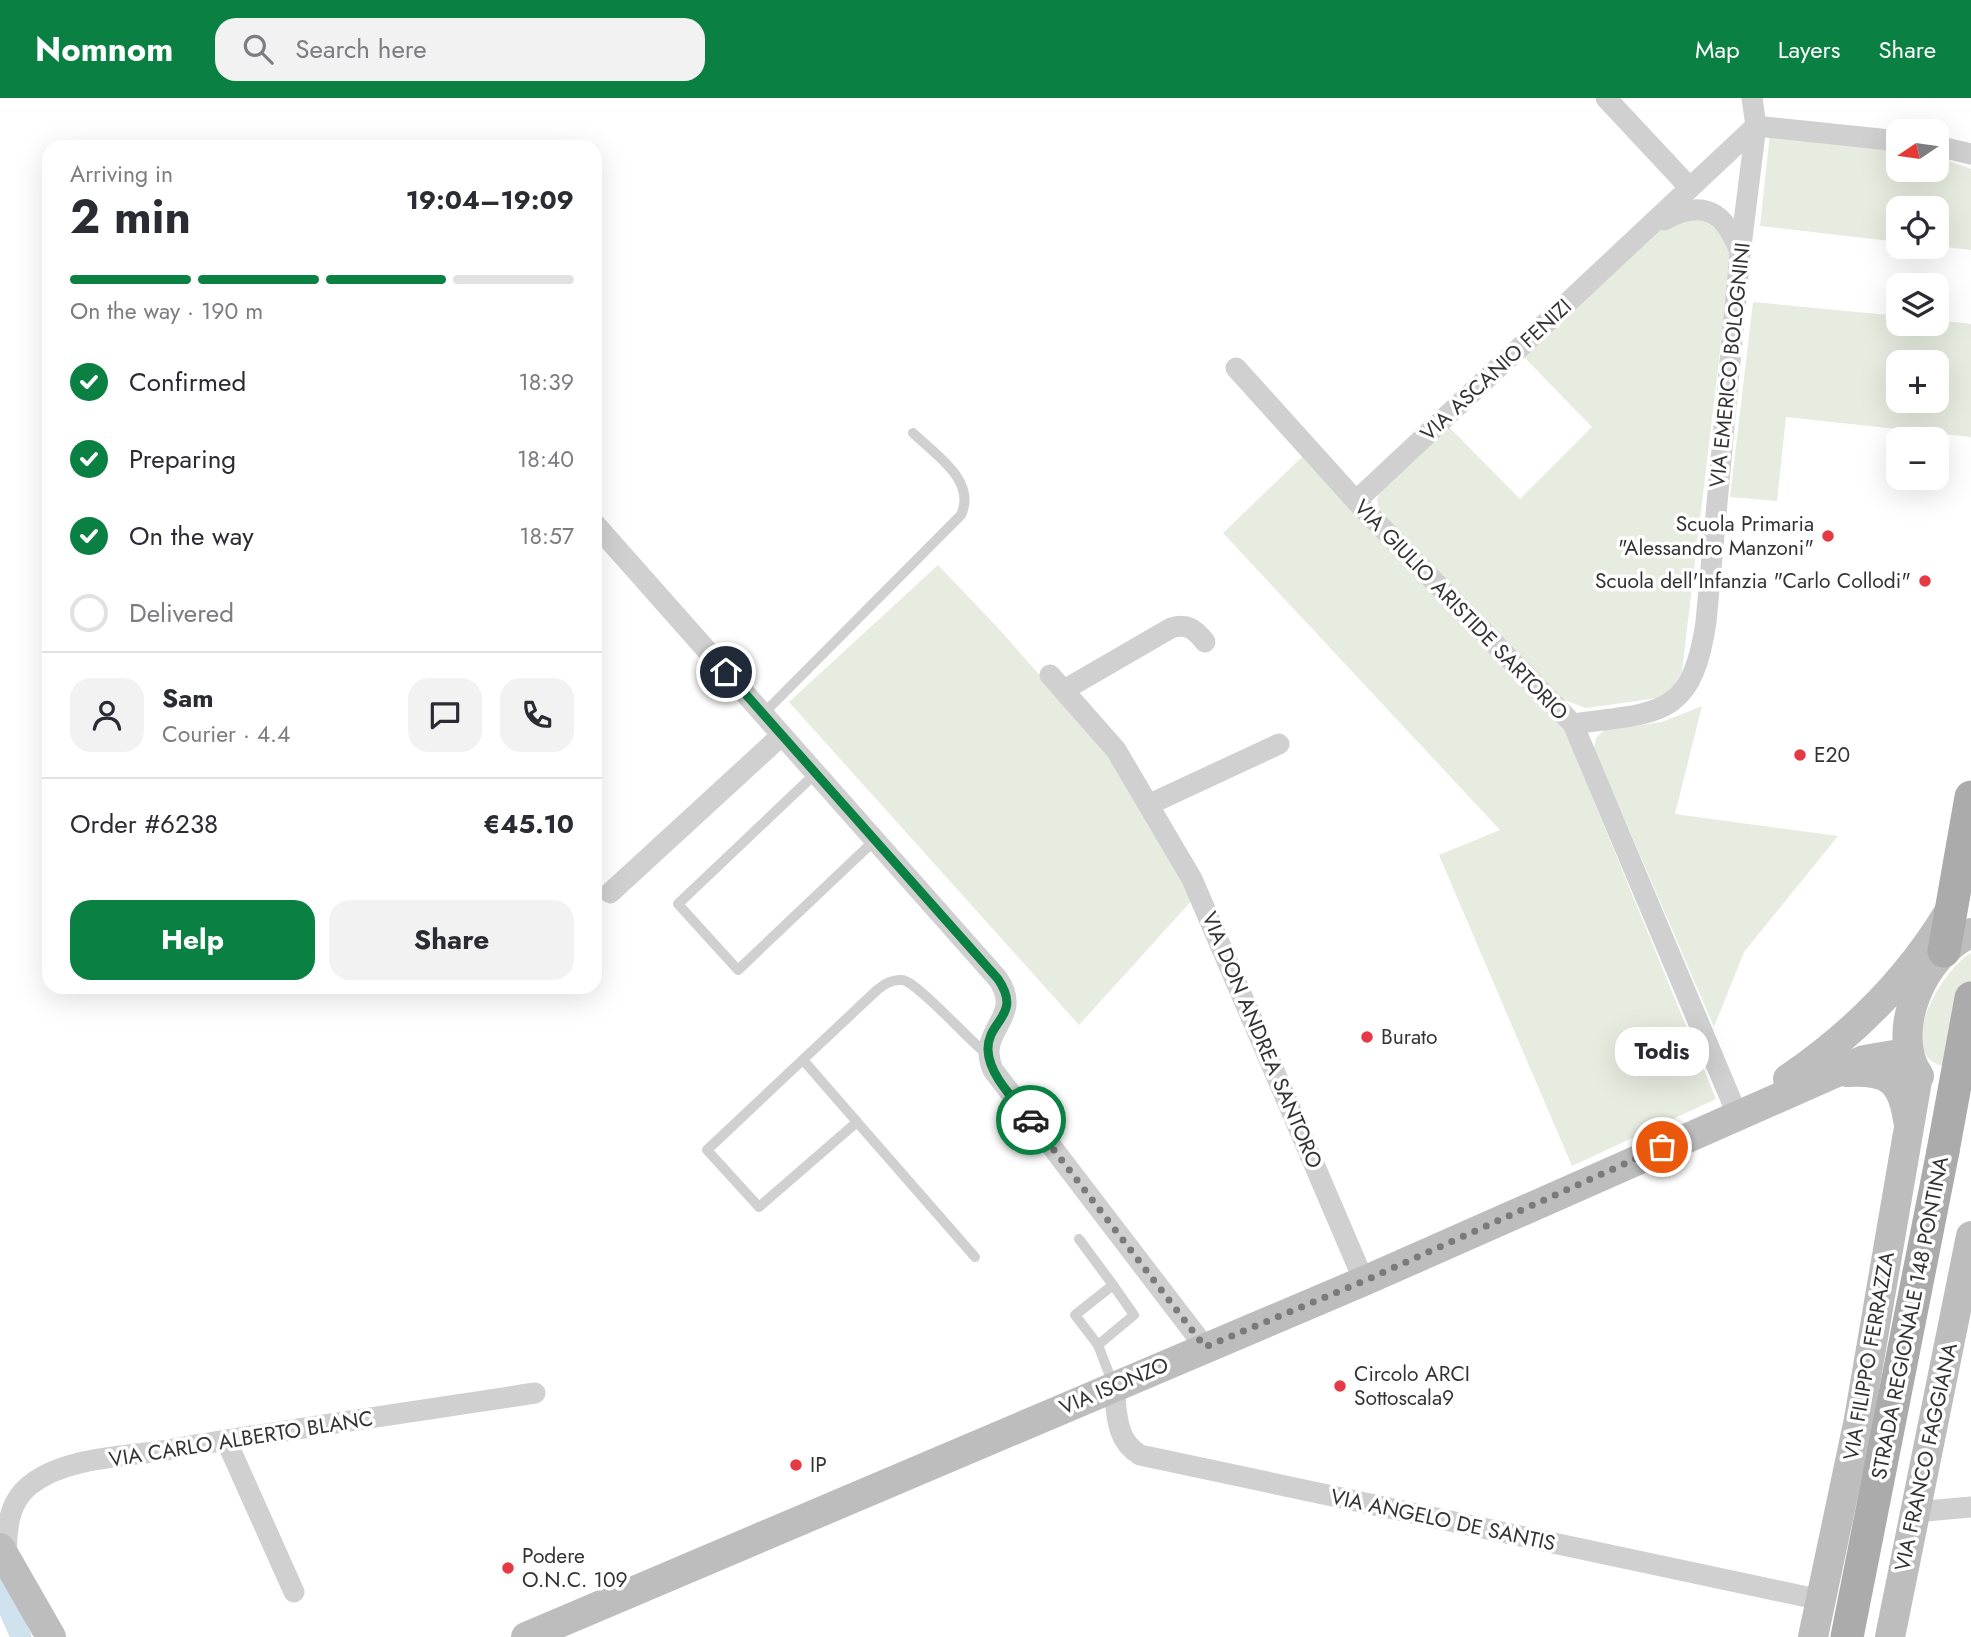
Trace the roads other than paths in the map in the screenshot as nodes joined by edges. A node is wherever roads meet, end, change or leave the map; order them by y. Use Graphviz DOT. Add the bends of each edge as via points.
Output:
graph roads {
  1 [pos="1606,98"];
  2 [pos="1752,98"];
  3 [pos="1756,126"];
  4 [pos="1886,140"];
  5 [pos="1950,149"];
  6 [pos="1971,154"];
  7 [pos="1690,188"];
  8 [pos="1636,238"];
  9 [pos="1740,254"];
  10 [pos="1236,368"];
  11 [pos="914,433"];
  12 [pos="1356,501"];
  13 [pos="602,532"];
  14 [pos="1205,642"];
  15 [pos="763,714"];
  16 [pos="1573,724"];
  17 [pos="782,735"];
  18 [pos="1279,744"];
  19 [pos="816,773"];
  20 [pos="1971,797"];
  21 [pos="1150,804"];
  22 [pos="875,840"];
  23 [pos="610,893"];
  24 [pos="1955,931"];
  25 [pos="1971,998"];
  26 [pos="1912,1008"];
  27 [pos="988,1055"];
  28 [pos="804,1061"];
  29 [pos="1832,1062"];
  30 [pos="1914,1068"];
  31 [pos="1971,1079"];
  32 [pos="1737,1114"];
  33 [pos="857,1122"];
  34 [pos="1909,1131"];
  35 [pos="1971,1236"];
  36 [pos="1079,1240"];
  37 [pos="975,1257"];
  38 [pos="1364,1281"];
  39 [pos="1112,1285"];
  40 [pos="1098,1345"];
  41 [pos="1205,1347"];
  42 [pos="1114,1387"];
  43 [pos="535,1393"];
  44 [pos="226,1440"];
  45 [pos="1971,1507"];
  46 [pos="1915,1512"];
  47 [pos="3,1553"];
  48 [pos="294,1592"];
  49 [pos="1821,1600"];
  50 [pos="51,1637"];
  51 [pos="526,1637"];
  52 [pos="1813,1637"];
  53 [pos="1847,1637"];
  54 [pos="1890,1637"];
  1 -- 7 [label="street"];
  2 -- 3 [label="street, VIA EMERICO BOLOGNINI"];
  3 -- 4 [label="street"];
  3 -- 7 [label="street, VIA ASCANIO FENIZI"];
  3 -- 9 [label="street, VIA EMERICO BOLOGNINI"];
  5 -- 6 [label="street"];
  7 -- 8 [label="street, VIA ASCANIO FENIZI"];
  8 -- 9 [label="street, VIA ASCANIO FENIZI" via="1677,212 1702,210 1727,226"];
  8 -- 12 [label="street, VIA ASCANIO FENIZI"];
  9 -- 16 [label="street, VIA EMERICO BOLOGNINI" via="1706,621 1696,669 1683,694 1666,706"];
  10 -- 12 [label="street, VIA GIULIO ARISTIDE SARTORIO"];
  11 -- 15 [label="lane" via="962,483 967,501 961,515"];
  12 -- 16 [label="street, VIA GIULIO ARISTIDE SARTORIO"];
  13 -- 15 [label="street"];
  14 -- 21 [label="street, VIA DON ANDREA SANTORO" via="1187,626 1171,628 1057,682 1116,750"];
  15 -- 17 [label="street"];
  16 -- 32 [label="street, VIA GIULIO ARISTIDE SARTORIO"];
  17 -- 19 [label="street"];
  17 -- 23 [label="street"];
  18 -- 21 [label="street"];
  19 -- 22 [label="street"];
  19 -- 22 [label="lane" via="677,904 738,970"];
  20 -- 24 [label="main road"];
  21 -- 38 [label="street, VIA DON ANDREA SANTORO" via="1216,929"];
  22 -- 27 [label="street" via="1002,984 1006,1012 989,1040"];
  24 -- 26 [label="main road"];
  24 -- 29 [label="main road" via="1922,955"];
  25 -- 53 [label="main road, STRADA REGIONALE 148 PONTINA, bridge"];
  26 -- 29 [label="main road" via="1856,1040"];
  26 -- 30 [label="main road" via="1907,1038"];
  27 -- 28 [label="lane" via="916,985 899,979 877,990"];
  27 -- 41 [label="street" via="1000,1080"];
  28 -- 33 [label="lane"];
  28 -- 33 [label="lane" via="707,1150 759,1207"];
  29 -- 30 [label="main road" via="1884,1055"];
  29 -- 32 [label="main road, VIA ISONZO"];
  29 -- 34 [label="main road" via="1888,1078 1903,1097"];
  30 -- 31 [label="main road" via="1925,1081 1942,1086"];
  30 -- 34 [label="main road, VIA FILIPPO FERRAZZA"];
  32 -- 38 [label="main road, VIA ISONZO"];
  33 -- 37 [label="lane"];
  34 -- 49 [label="main road, VIA FILIPPO FERRAZZA" via="1859,1419"];
  35 -- 46 [label="main road, VIA FRANCO FAGGIANA"];
  36 -- 39 [label="lane"];
  38 -- 41 [label="main road, VIA ISONZO"];
  39 -- 40 [label="lane" via="1134,1315"];
  39 -- 40 [label="lane" via="1075,1315"];
  40 -- 42 [label="lane"];
  41 -- 42 [label="main road, VIA ISONZO"];
  42 -- 49 [label="street, VIA ANGELO DE SANTIS" via="1121,1435 1129,1447 1146,1457"];
  42 -- 51 [label="main road, VIA ISONZO"];
  43 -- 44 [label="street, VIA CARLO ALBERTO BLANC"];
  44 -- 47 [label="street, VIA CARLO ALBERTO BLANC" via="48,1474 21,1493 11,1510"];
  44 -- 48 [label="street"];
  45 -- 46 [label="street"];
  46 -- 54 [label="main road, VIA FRANCO FAGGIANA"];
  47 -- 50 [label="main road"];
  49 -- 52 [label="main road, VIA FILIPPO FERRAZZA"];
}
